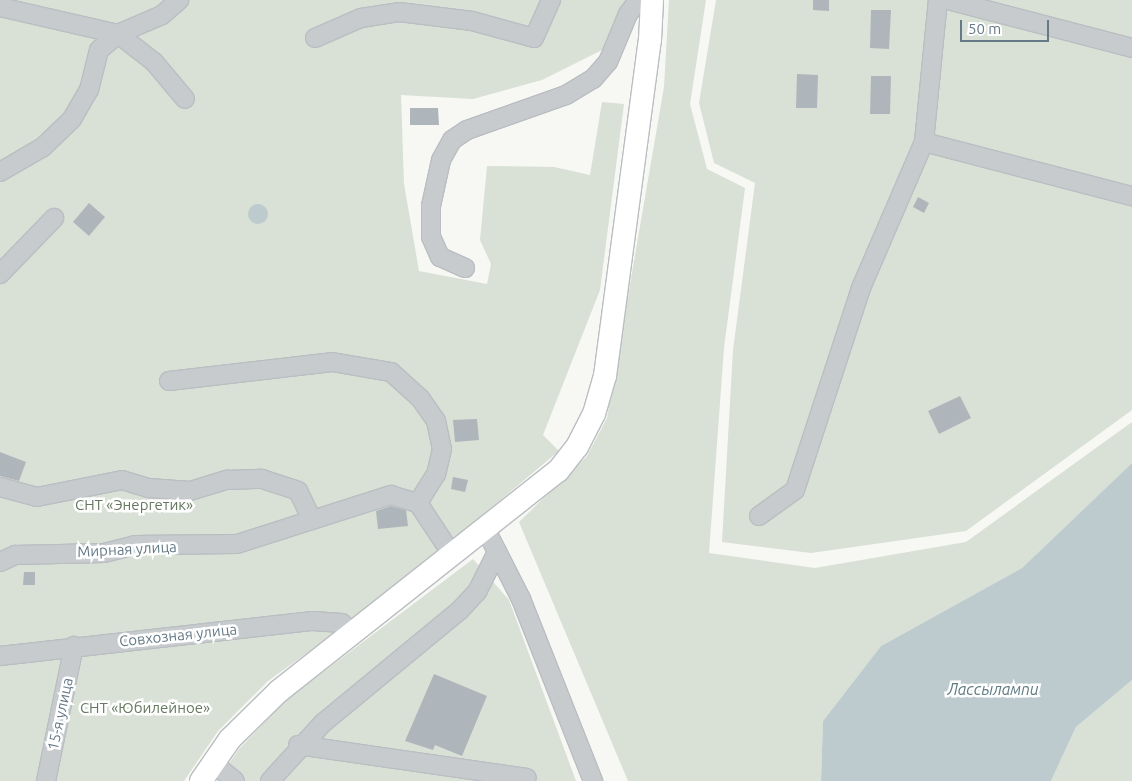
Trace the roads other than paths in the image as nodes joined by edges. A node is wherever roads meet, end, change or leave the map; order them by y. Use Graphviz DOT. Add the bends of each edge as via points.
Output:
graph roads {
  1 [pos="179,0"];
  2 [pos="551,0"];
  3 [pos="938,0"];
  4 [pos="948,0"];
  5 [pos="652,1"];
  6 [pos="0,7"];
  7 [pos="118,34"];
  8 [pos="315,38"];
  9 [pos="1132,48"];
  10 [pos="186,99"];
  11 [pos="924,142"];
  12 [pos="0,172"];
  13 [pos="1132,196"];
  14 [pos="54,218"];
  15 [pos="465,268"];
  16 [pos="0,274"];
  17 [pos="169,381"];
  18 [pos="0,487"];
  19 [pos="418,503"];
  20 [pos="759,516"];
  21 [pos="312,520"];
  22 [pos="485,528"];
  23 [pos="497,552"];
  24 [pos="451,553"];
  25 [pos="0,562"];
  26 [pos="352,633"];
  27 [pos="74,646"];
  28 [pos="0,656"];
  29 [pos="298,745"];
  30 [pos="207,772"];
  31 [pos="526,778"];
  32 [pos="46,781"];
  33 [pos="235,781"];
  34 [pos="270,781"];
  35 [pos="593,781"];
  1 -- 7 [label="street" via="162,15"];
  2 -- 8 [label="street" via="534,38 472,22 399,12 361,18"];
  3 -- 11 [label="street"];
  4 -- 9 [label="street"];
  5 -- 15 [label="street" via="637,2 628,14 608,62 592,79 566,95 467,130 452,140 441,160 431,206 431,237 440,257"];
  5 -- 22 [label="main road" via="650,40 605,376 594,414 558,471"];
  6 -- 7 [label="street"];
  7 -- 10 [label="street" via="154,62"];
  7 -- 12 [label="street" via="100,50 89,90 72,119 42,147"];
  11 -- 13 [label="street"];
  11 -- 20 [label="street" via="861,288 795,490"];
  14 -- 16 [label="street"];
  17 -- 19 [label="street" via="332,362 391,372 420,398 436,421 442,449 436,474"];
  18 -- 21 [label="street" via="37,497 122,480 148,488 190,490 227,480 262,479 298,491"];
  19 -- 21 [label="street, Мирная улица" via="391,495"];
  19 -- 24 [label="street"];
  21 -- 25 [label="street, Мирная улица" via="237,544 135,546 104,553 15,555"];
  22 -- 23 [label="street"];
  22 -- 24 [label="main road"];
  23 -- 29 [label="street" via="478,592 460,610"];
  23 -- 35 [label="street"];
  24 -- 26 [label="main road"];
  26 -- 27 [label="street, Совхозная улица" via="342,623 313,621"];
  26 -- 30 [label="main road" via="279,691"];
  27 -- 28 [label="street, Совхозная улица"];
  27 -- 32 [label="street, 15-я улица"];
  29 -- 31 [label="street"];
  29 -- 34 [label="street"];
  30 -- 33 [label="street"];
}
